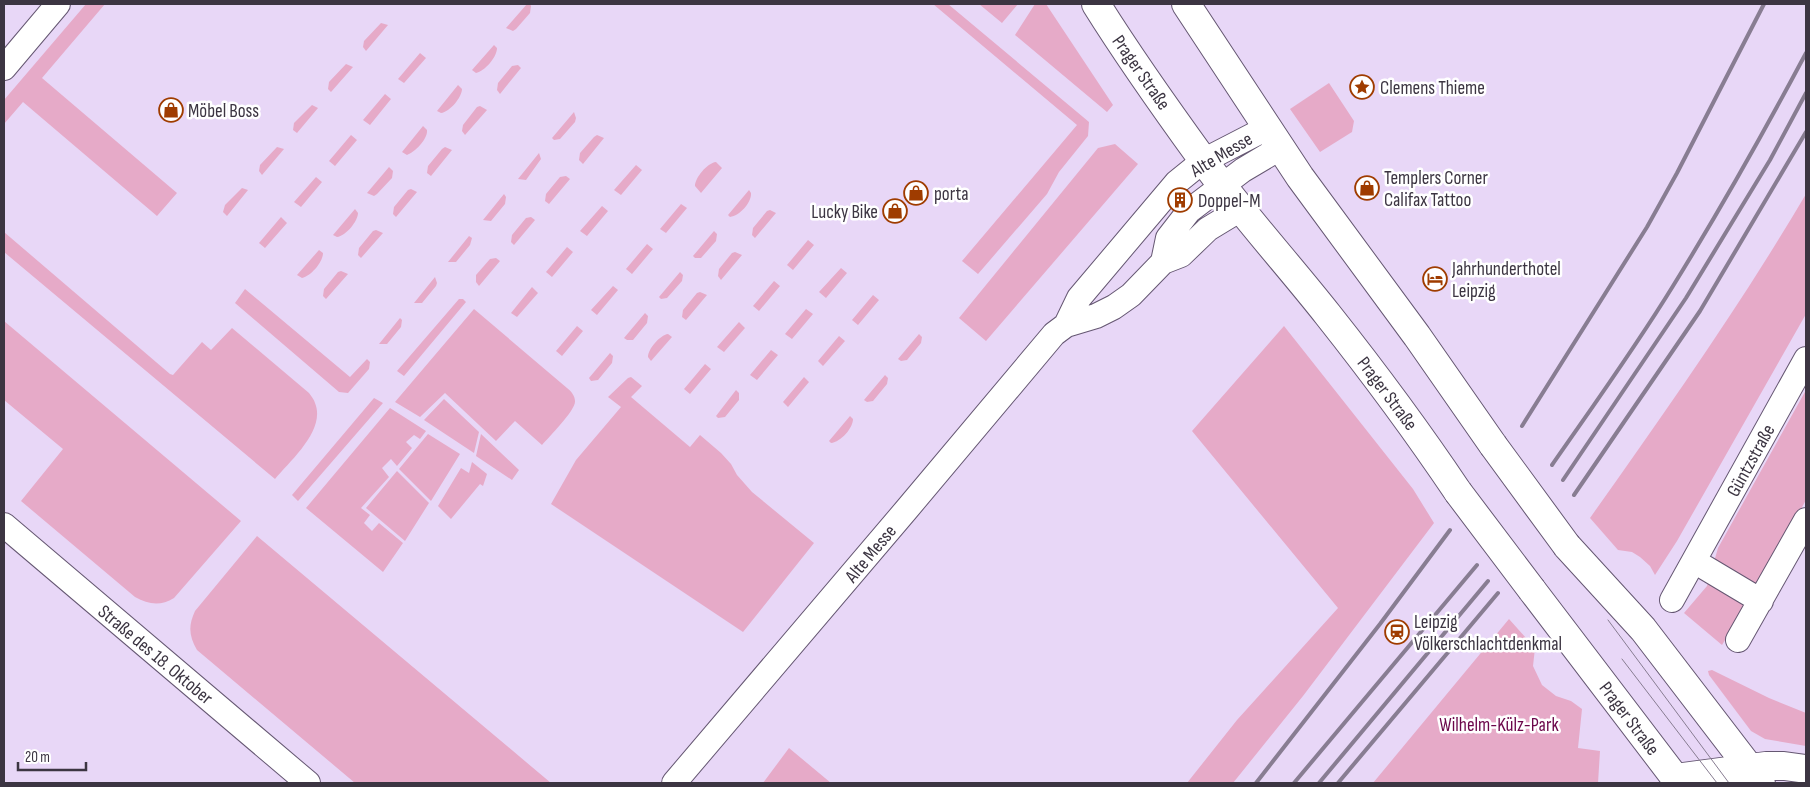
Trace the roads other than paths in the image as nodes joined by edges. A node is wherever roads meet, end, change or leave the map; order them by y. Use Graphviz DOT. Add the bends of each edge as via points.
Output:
graph roads {
  1 [pos="58,4"];
  2 [pos="1096,4"];
  3 [pos="1186,4"];
  4 [pos="4,68"];
  5 [pos="1274,138"];
  6 [pos="1203,160"];
  7 [pos="1222,184"];
  8 [pos="1241,209"];
  9 [pos="1163,262"];
  10 [pos="1066,324"];
  11 [pos="1806,359"];
  12 [pos="1806,520"];
  13 [pos="4,525"];
  14 [pos="1694,561"];
  15 [pos="1672,600"];
  16 [pos="1761,601"];
  17 [pos="1738,640"];
  18 [pos="1806,769"];
  19 [pos="1755,775"];
  20 [pos="1677,781"];
  21 [pos="308,783"];
  22 [pos="674,783"];
  1 -- 4 [label="street"];
  2 -- 6 [label="main road, Prager Straße"];
  3 -- 5 [label="main road"];
  5 -- 6 [label="street, Alte Messe"];
  5 -- 7 [label="street, Alte Messe" via="1243,170"];
  5 -- 19 [label="main road, bridge" via="1567,546 1643,629"];
  6 -- 7 [label="main road, Prager Straße"];
  6 -- 10 [label="street, Alte Messe" via="1176,182 1079,298"];
  7 -- 8 [label="main road, Prager Straße"];
  7 -- 9 [label="street, Alte Messe" via="1189,212 1168,238"];
  8 -- 9 [label="street, Alte Messe" via="1208,229 1181,255"];
  8 -- 20 [label="main road, Prager Straße, bridge" via="1421,437 1458,492"];
  9 -- 10 [label="street, Alte Messe" via="1131,295 1114,307"];
  10 -- 22 [label="street, Alte Messe" via="1054,334"];
  11 -- 14 [label="street, Güntzstraße"];
  12 -- 16 [label="street"];
  13 -- 21 [label="street, Straße des 18. Oktober"];
  14 -- 15 [label="street, Güntzstraße"];
  14 -- 16 [label="street"];
  16 -- 17 [label="street"];
  18 -- 19 [label="main road" via="1784,766"];
  19 -- 20 [label="main road"];
}
